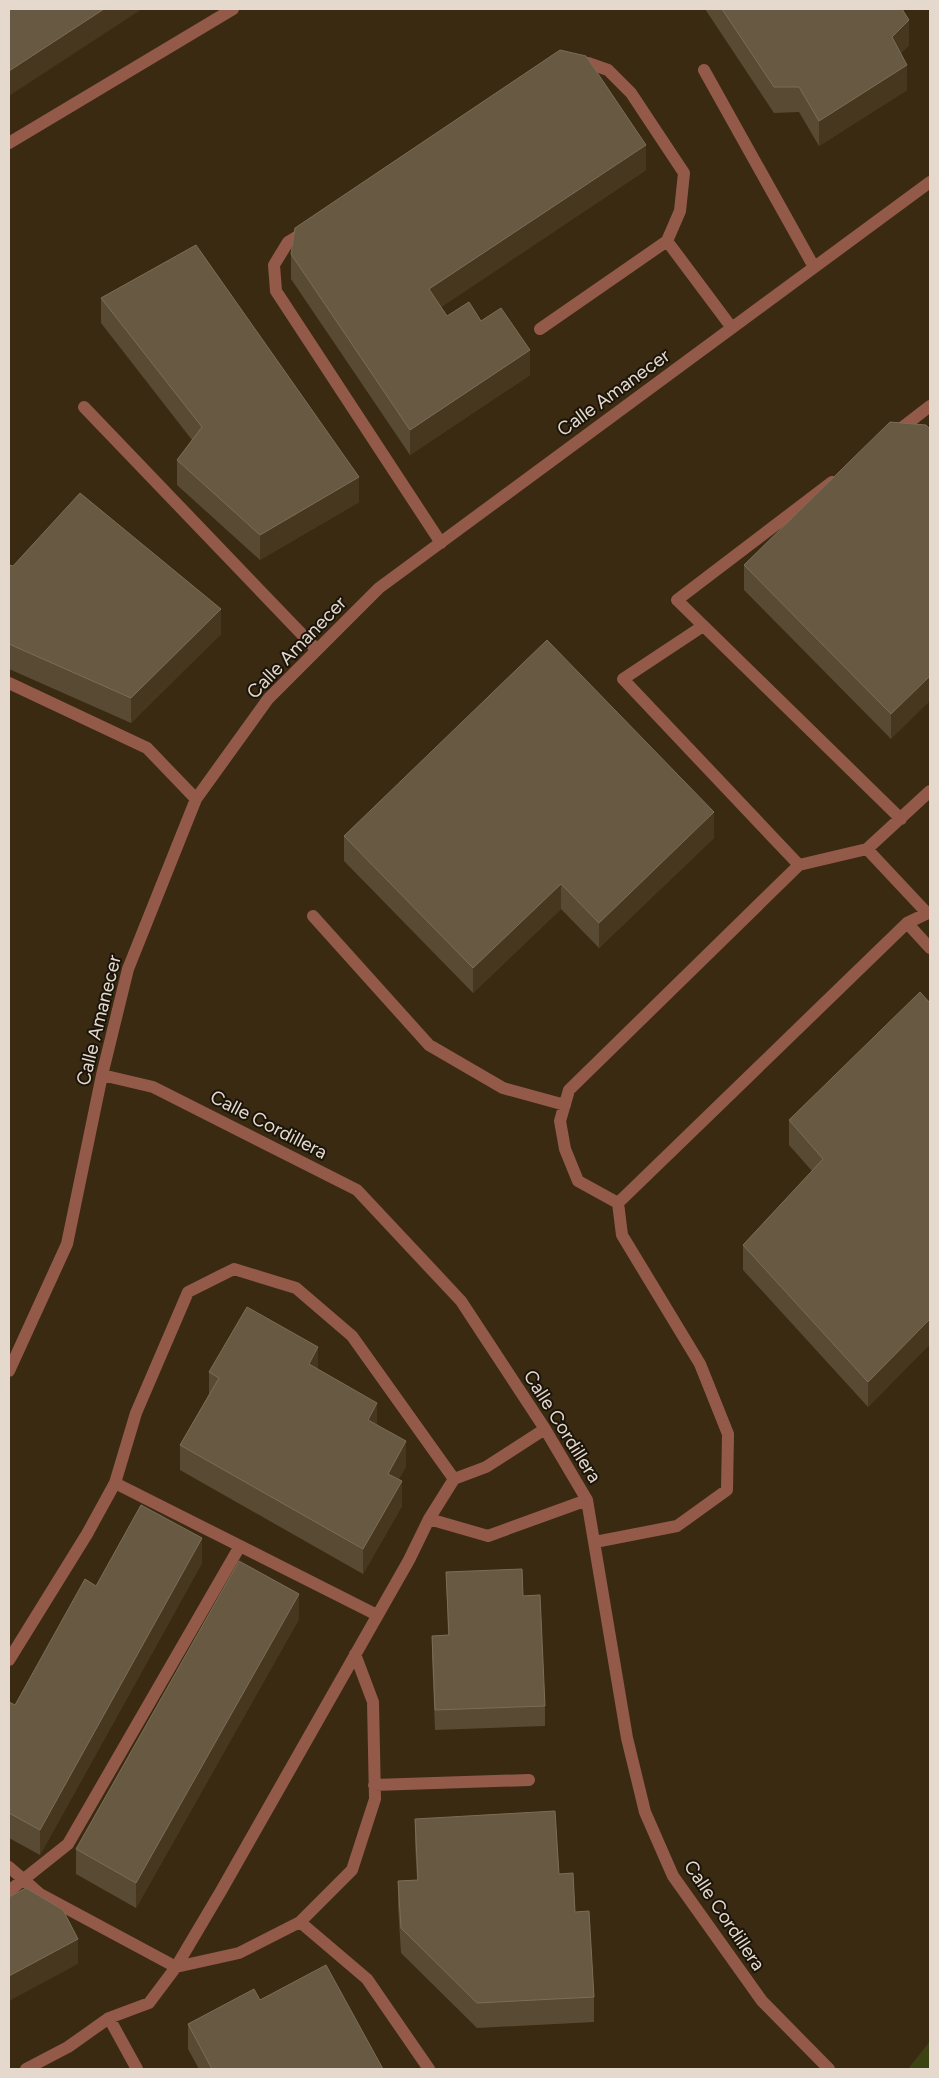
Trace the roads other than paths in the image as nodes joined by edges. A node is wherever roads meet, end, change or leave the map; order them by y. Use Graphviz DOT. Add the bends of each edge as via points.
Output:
graph roads {
  1 [pos="233,9"];
  2 [pos="563,64"];
  3 [pos="704,70"];
  4 [pos="9,144"];
  5 [pos="930,182"];
  6 [pos="313,226"];
  7 [pos="667,241"];
  8 [pos="814,268"];
  9 [pos="732,328"];
  10 [pos="540,329"];
  11 [pos="930,406"];
  12 [pos="84,407"];
  13 [pos="883,443"];
  14 [pos="843,473"];
  15 [pos="442,543"];
  16 [pos="703,626"];
  17 [pos="317,650"];
  18 [pos="9,683"];
  19 [pos="930,792"];
  20 [pos="196,800"];
  21 [pos="901,819"];
  22 [pos="868,849"];
  23 [pos="799,865"];
  24 [pos="928,912"];
  25 [pos="313,916"];
  26 [pos="906,923"];
  27 [pos="930,948"];
  28 [pos="102,1075"];
  29 [pos="565,1105"];
  30 [pos="618,1203"];
  31 [pos="9,1371"];
  32 [pos="545,1429"];
  33 [pos="454,1479"];
  34 [pos="115,1483"];
  35 [pos="588,1500"];
  36 [pos="429,1519"];
  37 [pos="595,1542"];
  38 [pos="240,1546"];
  39 [pos="377,1615"];
  40 [pos="355,1654"];
  41 [pos="9,1660"];
  42 [pos="529,1780"];
  43 [pos="374,1785"];
  44 [pos="9,1867"];
  45 [pos="24,1880"];
  46 [pos="9,1891"];
  47 [pos="300,1922"];
  48 [pos="176,1967"];
  49 [pos="110,2018"];
  50 [pos="26,2069"];
  51 [pos="137,2069"];
  52 [pos="429,2069"];
  53 [pos="829,2069"];
  1 -- 4 [label="street"];
  2 -- 7 [label="street" via="588,63 608,70 631,93 684,173 680,211"];
  3 -- 8 [label="street"];
  5 -- 8 [label="street, Calle Amanecer"];
  6 -- 15 [label="street" via="288,242 274,265 276,291"];
  7 -- 9 [label="street"];
  7 -- 10 [label="street"];
  8 -- 9 [label="street, Calle Amanecer"];
  9 -- 15 [label="street, Calle Amanecer"];
  11 -- 13 [label="street"];
  12 -- 17 [label="street"];
  14 -- 16 [label="street" via="678,600"];
  15 -- 17 [label="street, Calle Amanecer" via="379,588"];
  16 -- 21 [label="street"];
  16 -- 23 [label="street" via="622,679"];
  17 -- 20 [label="street, Calle Amanecer" via="268,699"];
  18 -- 20 [label="street" via="147,748"];
  19 -- 21 [label="street"];
  20 -- 28 [label="street, Calle Amanecer" via="128,969"];
  21 -- 22 [label="street"];
  22 -- 23 [label="street"];
  22 -- 24 [label="street"];
  23 -- 29 [label="street" via="570,1090"];
  24 -- 26 [label="street"];
  25 -- 29 [label="street" via="429,1045 503,1088"];
  26 -- 27 [label="street"];
  26 -- 30 [label="street"];
  28 -- 31 [label="street, Calle Amanecer" via="67,1244"];
  28 -- 32 [label="street, Calle Cordillera" via="153,1087 357,1190 461,1301"];
  29 -- 30 [label="street" via="560,1122 565,1149 578,1181"];
  30 -- 37 [label="street" via="622,1235 700,1364 728,1434 727,1490 678,1526"];
  32 -- 33 [label="street" via="486,1467"];
  32 -- 35 [label="street, Calle Cordillera"];
  33 -- 34 [label="street" via="352,1336 296,1288 234,1269 188,1292 136,1413"];
  33 -- 36 [label="street"];
  34 -- 38 [label="street"];
  34 -- 41 [label="street" via="88,1534"];
  35 -- 36 [label="street" via="488,1536"];
  35 -- 37 [label="street, Calle Cordillera"];
  36 -- 39 [label="street"];
  37 -- 53 [label="street, Calle Cordillera" via="627,1738 646,1812 673,1876 762,2001"];
  38 -- 39 [label="street"];
  38 -- 45 [label="street" via="68,1844"];
  39 -- 40 [label="street"];
  40 -- 43 [label="street" via="373,1702"];
  40 -- 48 [label="street"];
  42 -- 43 [label="street"];
  43 -- 47 [label="street" via="374,1799 352,1870"];
  44 -- 45 [label="street"];
  45 -- 46 [label="street"];
  45 -- 48 [label="street" via="40,1894"];
  47 -- 48 [label="street" via="239,1953"];
  47 -- 52 [label="street" via="368,1979"];
  48 -- 49 [label="street" via="149,2004"];
  49 -- 50 [label="street"];
  49 -- 51 [label="street"];
}
